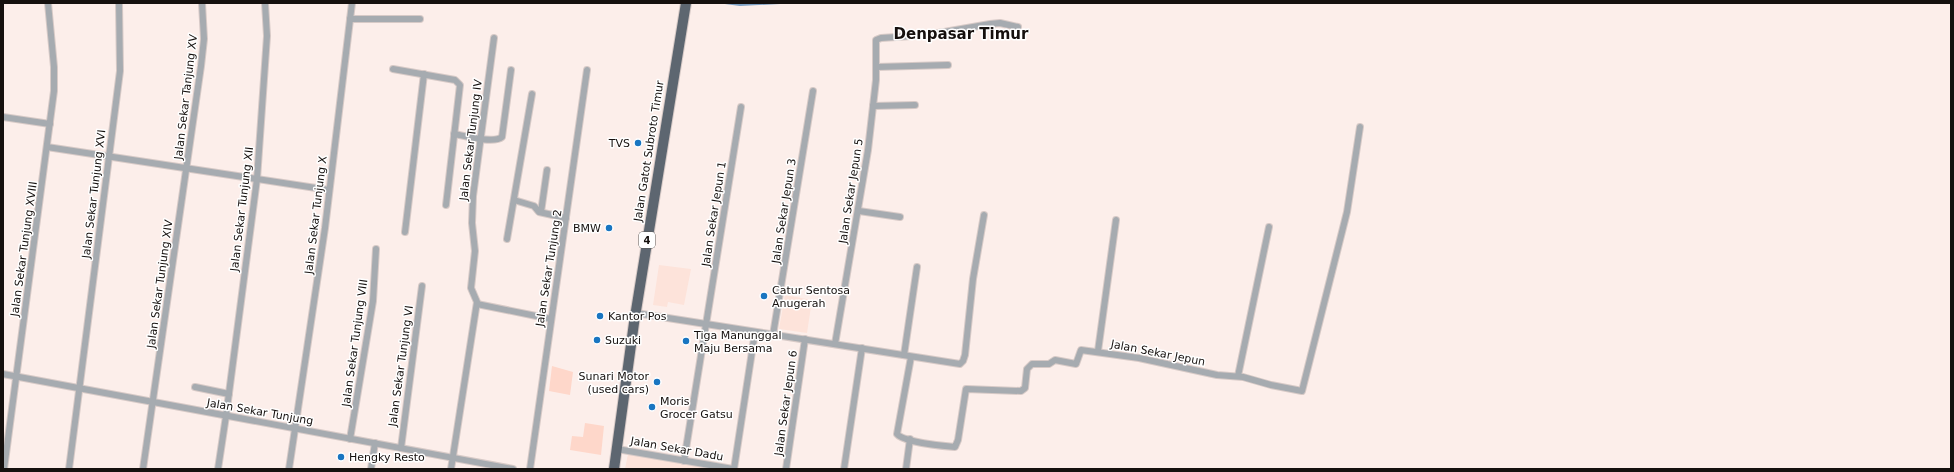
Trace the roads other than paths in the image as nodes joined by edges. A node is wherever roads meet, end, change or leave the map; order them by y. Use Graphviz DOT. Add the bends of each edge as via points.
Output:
graph roads {
  1 [pos="48,3"];
  2 [pos="118,3"];
  3 [pos="202,3"];
  4 [pos="265,3"];
  5 [pos="352,3"];
  6 [pos="685,7"];
  7 [pos="350,19"];
  8 [pos="420,19"];
  9 [pos="1018,27"];
  10 [pos="494,38"];
  11 [pos="948,65"];
  12 [pos="876,67"];
  13 [pos="393,69"];
  14 [pos="511,70"];
  15 [pos="587,70"];
  16 [pos="424,74"];
  17 [pos="813,92"];
  18 [pos="532,94"];
  19 [pos="915,105"];
  20 [pos="873,106"];
  21 [pos="741,107"];
  22 [pos="3,117"];
  23 [pos="50,124"];
  24 [pos="1360,127"];
  25 [pos="454,134"];
  26 [pos="479,139"];
  27 [pos="47,147"];
  28 [pos="109,156"];
  29 [pos="187,169"];
  30 [pos="547,170"];
  31 [pos="257,179"];
  32 [pos="329,190"];
  33 [pos="514,200"];
  34 [pos="446,205"];
  35 [pos="858,211"];
  36 [pos="541,212"];
  37 [pos="984,215"];
  38 [pos="900,217"];
  39 [pos="566,218"];
  40 [pos="1116,220"];
  41 [pos="1269,227"];
  42 [pos="406,232"];
  43 [pos="507,239"];
  44 [pos="376,249"];
  45 [pos="917,267"];
  46 [pos="422,286"];
  47 [pos="477,304"];
  48 [pos="636,314"];
  49 [pos="551,319"];
  50 [pos="707,324"];
  51 [pos="755,332"];
  52 [pos="774,334"];
  53 [pos="805,339"];
  54 [pos="836,344"];
  55 [pos="862,348"];
  56 [pos="1098,351"];
  57 [pos="907,356"];
  58 [pos="3,374"];
  59 [pos="17,376"];
  60 [pos="1238,376"];
  61 [pos="195,387"];
  62 [pos="80,388"];
  63 [pos="229,394"];
  64 [pos="153,403"];
  65 [pos="226,416"];
  66 [pos="296,429"];
  67 [pos="350,439"];
  68 [pos="910,440"];
  69 [pos="375,444"];
  70 [pos="401,448"];
  71 [pos="617,449"];
  72 [pos="453,458"];
  73 [pos="684,461"];
  74 [pos="4,469"];
  75 [pos="69,469"];
  76 [pos="143,469"];
  77 [pos="218,469"];
  78 [pos="289,469"];
  79 [pos="371,469"];
  80 [pos="451,469"];
  81 [pos="514,469"];
  82 [pos="530,469"];
  83 [pos="614,469"];
  84 [pos="733,469"];
  85 [pos="786,469"];
  86 [pos="844,469"];
  87 [pos="906,469"];
  1 -- 23 [label="street, Jalan Sekar Tunjung XVIII" via="54,67"];
  2 -- 28 [label="street, Jalan Sekar Tunjung XVI" via="120,70"];
  3 -- 29 [label="street, Jalan Sekar Tanjung XV" via="204,39"];
  4 -- 31 [label="street, Jalan Sekar Tunjung XII" via="267,36"];
  5 -- 7 [label="street, Jalan Sekar Tunjung X"];
  6 -- 48 [label="highway, Jalan Gatot Subroto Timur / 4"];
  7 -- 8 [label="street"];
  7 -- 32 [label="street, Jalan Sekar Tunjung X"];
  9 -- 12 [label="street, Jalan Sekar Jepun 5" via="1000,23 881,38 876,40"];
  10 -- 26 [label="street, Jalan Sekar Tunjung IV"];
  11 -- 12 [label="street"];
  12 -- 20 [label="street, Jalan Sekar Jepun 5"];
  13 -- 16 [label="street"];
  14 -- 26 [label="street" via="502,137 499,140"];
  15 -- 39 [label="street, Jalan Sekar Tunjung 2"];
  16 -- 25 [label="street" via="459,82"];
  16 -- 42 [label="street"];
  17 -- 52 [label="street, Jalan Sekar Jepun 3"];
  18 -- 33 [label="street"];
  19 -- 20 [label="street"];
  20 -- 35 [label="street, Jalan Sekar Jepun 5"];
  21 -- 50 [label="street, Jalan Sekar Jepun 1"];
  22 -- 23 [label="street"];
  23 -- 27 [label="street, Jalan Sekar Tunjung XVIII"];
  24 -- 60 [label="street, Jalan Sekar Jepun" via="1347,212 1302,391"];
  25 -- 26 [label="street"];
  25 -- 34 [label="street"];
  26 -- 47 [label="street, Jalan Sekar Tunjung IV" via="472,213 475,251 471,288"];
  27 -- 28 [label="street"];
  27 -- 59 [label="street, Jalan Sekar Tunjung XVIII"];
  28 -- 29 [label="street"];
  28 -- 62 [label="street, Jalan Sekar Tunjung XVI"];
  29 -- 31 [label="street"];
  29 -- 64 [label="street, Jalan Sekar Tunjung XIV"];
  30 -- 36 [label="street"];
  31 -- 32 [label="street"];
  31 -- 63 [label="street, Jalan Sekar Tunjung XII"];
  32 -- 66 [label="street, Jalan Sekar Tunjung X"];
  33 -- 36 [label="street" via="534,206"];
  33 -- 43 [label="street"];
  35 -- 38 [label="street"];
  35 -- 54 [label="street, Jalan Sekar Jepun 5"];
  36 -- 39 [label="street"];
  37 -- 57 [label="street" via="963,361 955,364"];
  39 -- 49 [label="street, Jalan Sekar Tunjung 2"];
  40 -- 56 [label="street"];
  41 -- 60 [label="street"];
  44 -- 67 [label="street, Jalan Sekar Tunjung VIII" via="373,301"];
  45 -- 57 [label="street"];
  46 -- 70 [label="street, Jalan Sekar Tunjung VI"];
  47 -- 49 [label="street"];
  47 -- 72 [label="street, Jalan Sekar Tunjung IV"];
  48 -- 50 [label="street"];
  48 -- 71 [label="highway, Jalan Gatot Subroto Timur / 4"];
  49 -- 82 [label="street, Jalan Sekar Tunjung 2"];
  50 -- 51 [label="street"];
  50 -- 73 [label="street, Jalan Sekar Jepun 1"];
  51 -- 52 [label="street"];
  51 -- 84 [label="street"];
  52 -- 53 [label="street"];
  53 -- 54 [label="street"];
  53 -- 85 [label="street, Jalan Sekar Jepun 6"];
  54 -- 55 [label="street"];
  55 -- 57 [label="street"];
  55 -- 86 [label="street"];
  56 -- 60 [label="street, Jalan Sekar Jepun" via="1217,375"];
  56 -- 68 [label="street, Jalan Sekar Jepun" via="1081,350 1076,364 1055,360 1049,364 1032,364 1027,369 1025,388 1021,391 966,389 955,446"];
  57 -- 68 [label="street" via="896,432 899,437"];
  58 -- 59 [label="street, Jalan Sekar Tunjung"];
  59 -- 62 [label="street, Jalan Sekar Tunjung"];
  59 -- 74 [label="street, Jalan Sekar Tunjung XVIII"];
  61 -- 63 [label="street"];
  62 -- 64 [label="street, Jalan Sekar Tunjung"];
  62 -- 75 [label="street, Jalan Sekar Tunjung XVI"];
  63 -- 65 [label="street, Jalan Sekar Tunjung XII"];
  64 -- 65 [label="street, Jalan Sekar Tunjung"];
  64 -- 76 [label="street, Jalan Sekar Tunjung XIV"];
  65 -- 66 [label="street, Jalan Sekar Tunjung"];
  65 -- 77 [label="street, Jalan Sekar Tunjung XII"];
  66 -- 67 [label="street, Jalan Sekar Tunjung"];
  66 -- 78 [label="street, Jalan Sekar Tunjung X"];
  67 -- 69 [label="street, Jalan Sekar Tunjung"];
  68 -- 87 [label="street"];
  69 -- 70 [label="street, Jalan Sekar Tunjung"];
  69 -- 79 [label="street"];
  70 -- 72 [label="street, Jalan Sekar Tunjung"];
  71 -- 73 [label="street, Jalan Sekar Dadu"];
  71 -- 83 [label="highway, Jalan Gatot Subroto Timur / 4"];
  72 -- 80 [label="street, Jalan Sekar Tunjung IV"];
  72 -- 81 [label="street, Jalan Sekar Tunjung"];
  73 -- 84 [label="street, Jalan Sekar Dadu"];
}
